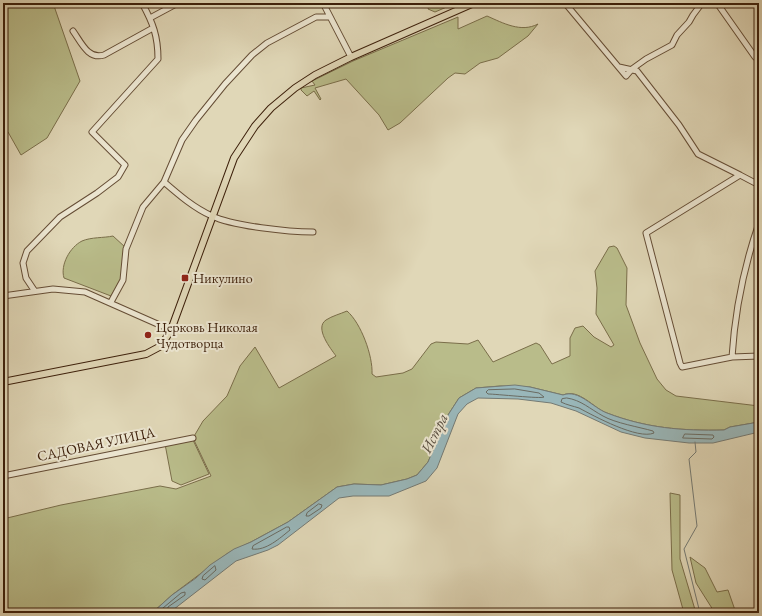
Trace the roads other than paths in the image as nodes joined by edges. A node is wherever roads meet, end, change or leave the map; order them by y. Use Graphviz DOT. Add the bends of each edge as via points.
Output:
graph roads {
  1 [pos="142,3"];
  2 [pos="178,3"];
  3 [pos="323,3"];
  4 [pos="474,3"];
  5 [pos="566,3"];
  6 [pos="702,3"];
  7 [pos="717,3"];
  8 [pos="330,16"];
  9 [pos="150,18"];
  10 [pos="153,28"];
  11 [pos="73,31"];
  12 [pos="352,57"];
  13 [pos="755,57"];
  14 [pos="619,67"];
  15 [pos="632,69"];
  16 [pos="740,175"];
  17 [pos="164,182"];
  18 [pos="759,185"];
  19 [pos="212,217"];
  20 [pos="759,223"];
  21 [pos="312,232"];
  22 [pos="34,290"];
  23 [pos="3,296"];
  24 [pos="111,302"];
  25 [pos="171,330"];
  26 [pos="759,356"];
  27 [pos="732,357"];
  28 [pos="3,382"];
  29 [pos="194,438"];
  30 [pos="3,476"];
  1 -- 9 [label="street"];
  2 -- 9 [label="street"];
  3 -- 8 [label="street"];
  4 -- 12 [label="main road"];
  5 -- 14 [label="street"];
  6 -- 15 [label="street" via="672,45"];
  7 -- 13 [label="street"];
  8 -- 12 [label="street"];
  8 -- 17 [label="street" via="306,21 267,43 252,55 225,84 182,140"];
  9 -- 10 [label="street"];
  10 -- 11 [label="street" via="98,57 87,51"];
  10 -- 22 [label="street" via="158,38 158,59 92,132 125,165 118,177 60,217 27,251 23,263 26,278"];
  12 -- 19 [label="main road" via="295,88 255,126 234,158"];
  14 -- 15 [label="street"];
  14 -- 15 [label="street" via="626,76"];
  15 -- 16 [label="street" via="637,71 679,125 698,154"];
  16 -- 18 [label="street"];
  16 -- 27 [label="street" via="646,232 682,367"];
  17 -- 19 [label="street" via="189,203"];
  17 -- 24 [label="street" via="143,207 126,248 123,280"];
  19 -- 21 [label="street" via="266,228"];
  19 -- 25 [label="main road"];
  20 -- 27 [label="street" via="742,283 734,326"];
  22 -- 23 [label="street"];
  22 -- 24 [label="street" via="53,288 85,292"];
  24 -- 25 [label="street"];
  25 -- 28 [label="main road" via="161,346 146,354"];
  26 -- 27 [label="street"];
  29 -- 30 [label="street, САДОВАЯ УЛИЦА"];
}
